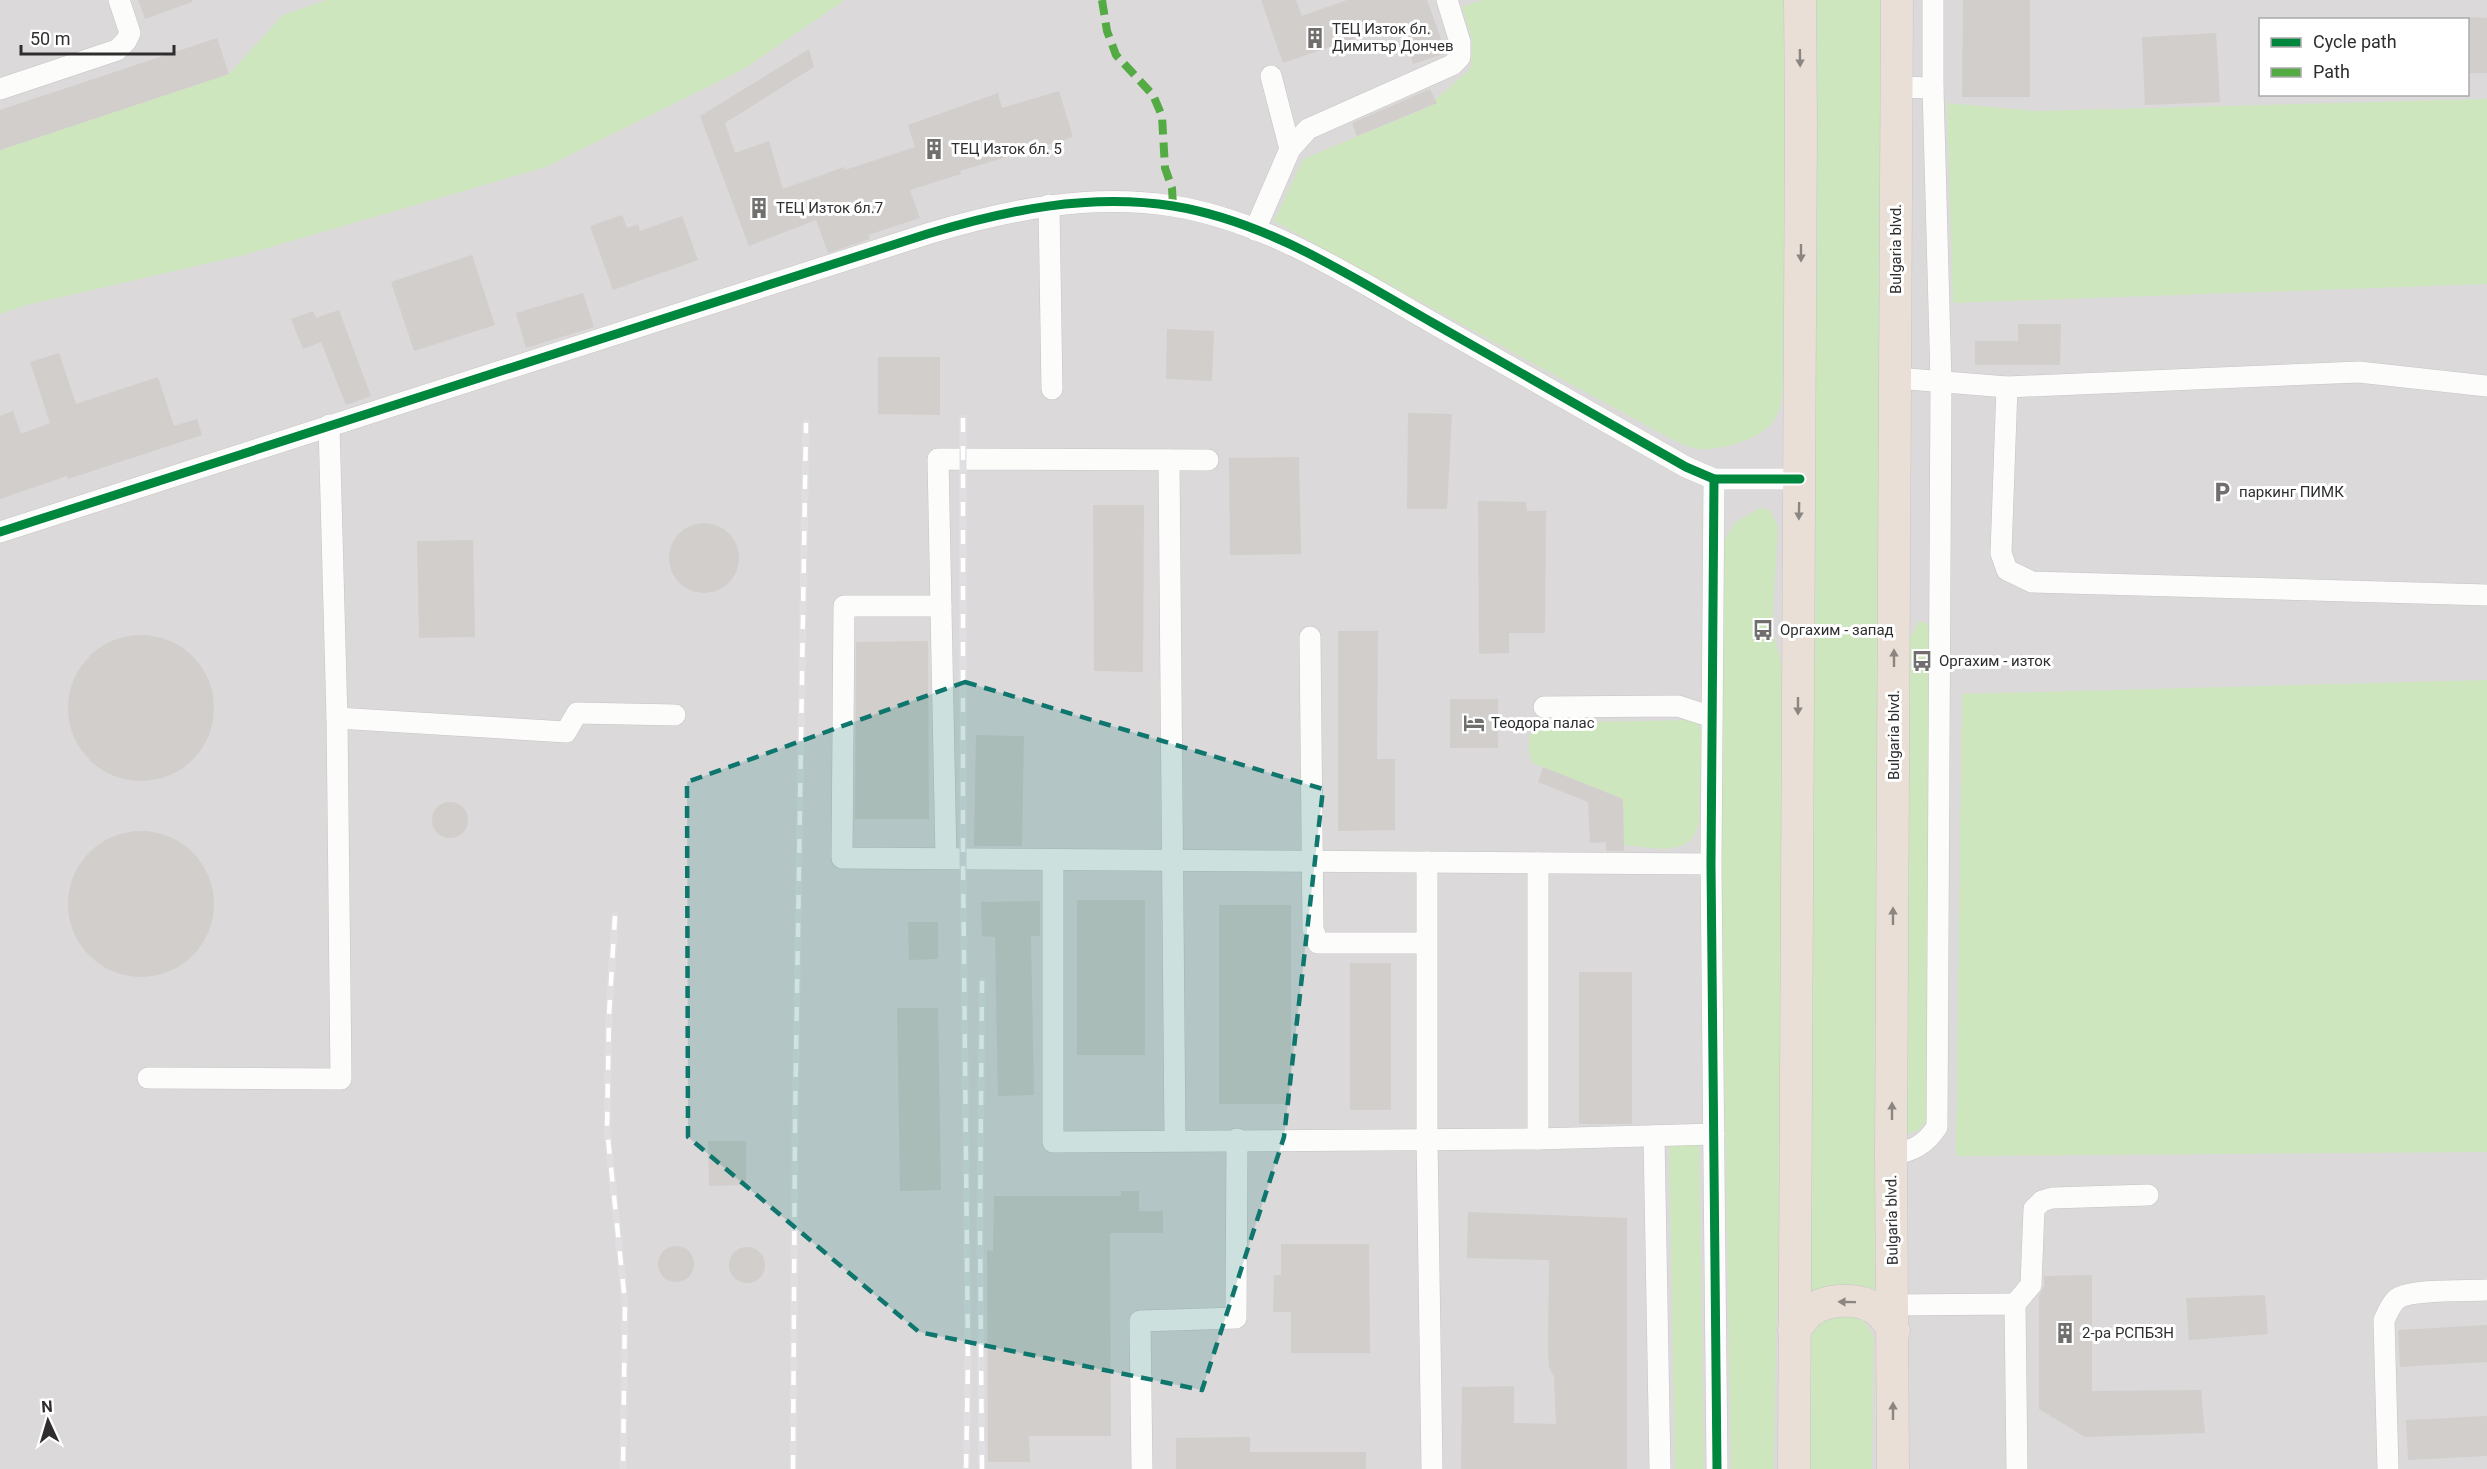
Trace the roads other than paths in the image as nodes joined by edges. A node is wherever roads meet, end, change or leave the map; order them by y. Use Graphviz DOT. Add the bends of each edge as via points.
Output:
graph roads {
  1 [pos="119,0"];
  2 [pos="1447,0"];
  3 [pos="1800,0"];
  4 [pos="1897,0"];
  5 [pos="1933,0"];
  6 [pos="1271,76"];
  7 [pos="1897,87"];
  8 [pos="1933,88"];
  9 [pos="0,89"];
  10 [pos="1290,150"];
  11 [pos="1049,205"];
  12 [pos="1255,230"];
  13 [pos="1896,378"];
  14 [pos="1941,381"];
  15 [pos="2487,386"];
  16 [pos="2007,387"];
  17 [pos="1052,389"];
  18 [pos="328,425"];
  19 [pos="1169,460"];
  20 [pos="1208,460"];
  21 [pos="1800,479"];
  22 [pos="1714,480"];
  23 [pos="0,532"];
  24 [pos="2487,595"];
  25 [pos="941,606"];
  26 [pos="1310,637"];
  27 [pos="1544,707"];
  28 [pos="675,715"];
  29 [pos="1712,717"];
  30 [pos="337,718"];
  31 [pos="946,858"];
  32 [pos="1053,860"];
  33 [pos="1173,861"];
  34 [pos="1313,862"];
  35 [pos="1427,862"];
  36 [pos="1538,863"];
  37 [pos="1711,864"];
  38 [pos="1425,943"];
  39 [pos="148,1077"];
  40 [pos="1714,1134"];
  41 [pos="1654,1136"];
  42 [pos="1538,1139"];
  43 [pos="1175,1140"];
  44 [pos="1238,1140"];
  45 [pos="1427,1140"];
  46 [pos="1892,1155"];
  47 [pos="2148,1195"];
  48 [pos="2487,1290"];
  49 [pos="2015,1304"];
  50 [pos="1894,1318"];
  51 [pos="1794,1330"];
  52 [pos="1142,1469"];
  53 [pos="1432,1469"];
  54 [pos="1660,1469"];
  55 [pos="1717,1469"];
  56 [pos="1794,1469"];
  57 [pos="1893,1469"];
  58 [pos="2017,1469"];
  59 [pos="2388,1469"];
  1 -- 9 [label="street" via="130,33 117,50"];
  2 -- 10 [label="street" via="1460,42 1460,57 1452,65 1308,129"];
  3 -- 21 [label="highway, one-way"];
  4 -- 7 [label="highway, Bulgaria blvd."];
  5 -- 8 [label="street"];
  6 -- 10 [label="street"];
  7 -- 8 [label="street"];
  7 -- 13 [label="highway, Bulgaria blvd."];
  8 -- 14 [label="street"];
  10 -- 12 [label="street"];
  11 -- 12 [label="street" via="1127,202 1173,206 1218,216"];
  11 -- 17 [label="street"];
  11 -- 18 [label="street" via="984,217 927,234"];
  12 -- 22 [label="street" via="1363,283"];
  13 -- 14 [label="street"];
  46 -- 13 [label="highway, Bulgaria blvd., one-way"];
  14 -- 16 [label="street"];
  14 -- 46 [label="street" via="1936,1127 1927,1141 1910,1152"];
  15 -- 16 [label="street" via="2359,372"];
  16 -- 24 [label="street" via="2001,553 2007,570 2032,582"];
  18 -- 23 [label="street"];
  18 -- 30 [label="street"];
  19 -- 20 [label="street"];
  19 -- 25 [label="street" via="938,459"];
  19 -- 33 [label="street"];
  21 -- 22 [label="street"];
  21 -- 51 [label="highway, one-way"];
  22 -- 29 [label="street"];
  25 -- 31 [label="street"];
  25 -- 31 [label="street" via="844,606 842,858"];
  26 -- 34 [label="street"];
  27 -- 29 [label="street" via="1678,706"];
  28 -- 30 [label="street" via="578,713 566,732"];
  29 -- 37 [label="street"];
  30 -- 39 [label="street" via="341,1079"];
  31 -- 32 [label="street"];
  32 -- 33 [label="street"];
  32 -- 43 [label="street" via="1053,1142"];
  33 -- 34 [label="street"];
  33 -- 43 [label="street"];
  34 -- 35 [label="street"];
  34 -- 38 [label="street" via="1313,929 1318,943"];
  35 -- 36 [label="street"];
  35 -- 38 [label="street"];
  36 -- 37 [label="street"];
  36 -- 42 [label="street"];
  37 -- 40 [label="street"];
  38 -- 45 [label="street"];
  40 -- 41 [label="street"];
  40 -- 55 [label="street"];
  41 -- 42 [label="street"];
  41 -- 54 [label="street"];
  42 -- 45 [label="street"];
  43 -- 44 [label="street"];
  44 -- 45 [label="street"];
  44 -- 52 [label="street" via="1236,1318 1140,1321"];
  45 -- 53 [label="street"];
  46 -- 50 [label="highway, Bulgaria blvd."];
  47 -- 49 [label="street" via="2042,1201 2034,1209 2031,1285"];
  48 -- 59 [label="street" via="2412,1294 2399,1297 2391,1305 2384,1320"];
  49 -- 50 [label="street"];
  49 -- 58 [label="street"];
  50 -- 51 [label="highway, one-way" via="1876,1308 1843,1300 1810,1311"];
  57 -- 50 [label="highway, Bulgaria blvd., one-way"];
  51 -- 56 [label="highway"];
}
